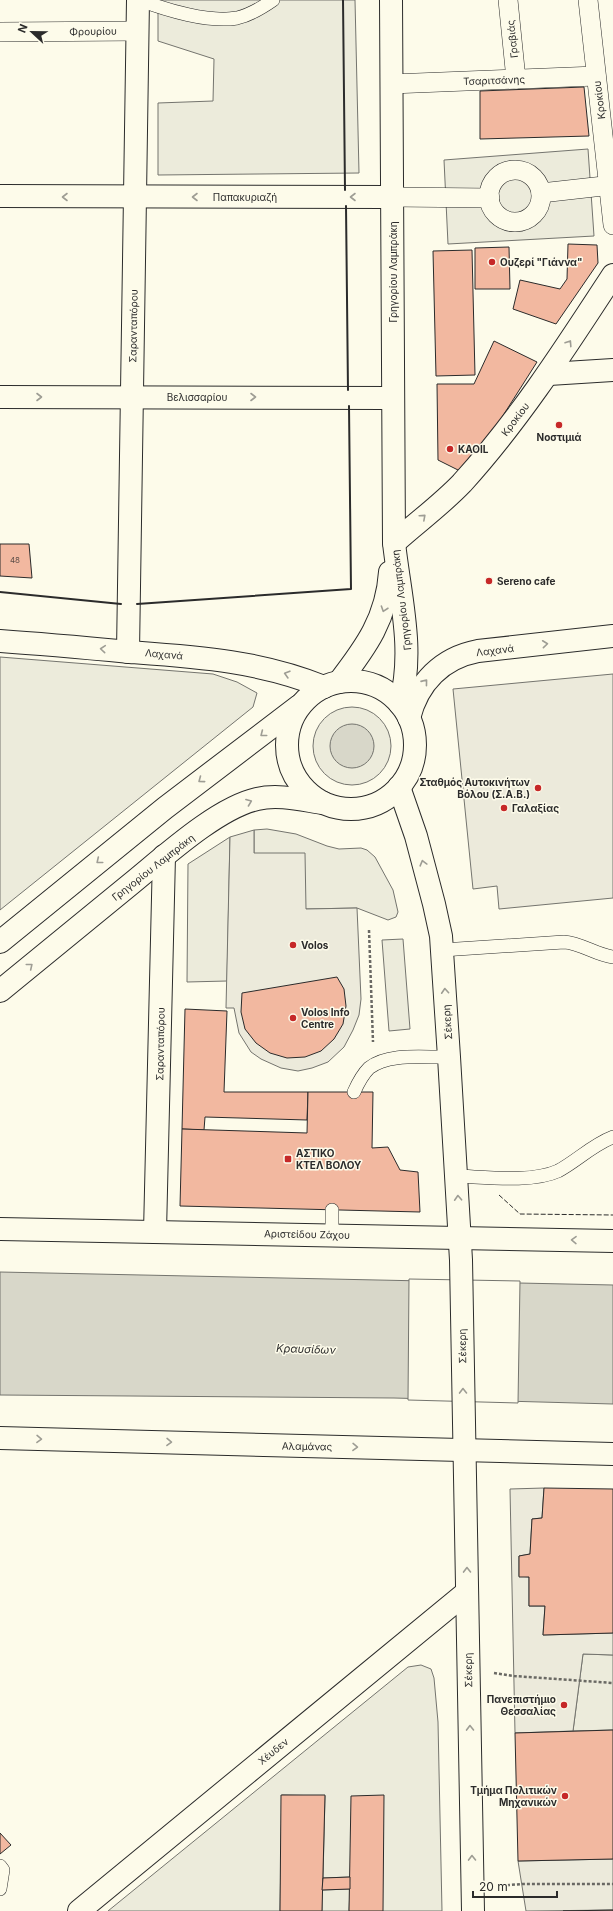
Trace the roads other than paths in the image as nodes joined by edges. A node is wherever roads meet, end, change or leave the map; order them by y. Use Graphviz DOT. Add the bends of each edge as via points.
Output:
graph roads {
  1 [pos="139,0"];
  2 [pos="273,0"];
  3 [pos="391,0"];
  4 [pos="508,0"];
  5 [pos="588,0"];
  6 [pos="138,31"];
  7 [pos="0,32"];
  8 [pos="596,76"];
  9 [pos="516,79"];
  10 [pos="392,84"];
  11 [pos="611,185"];
  12 [pos="541,193"];
  13 [pos="0,196"];
  14 [pos="135,197"];
  15 [pos="392,197"];
  16 [pos="490,198"];
  17 [pos="613,225"];
  18 [pos="613,275"];
  19 [pos="613,370"];
  20 [pos="549,374"];
  21 [pos="0,397"];
  22 [pos="132,398"];
  23 [pos="393,398"];
  24 [pos="394,543"];
  25 [pos="613,636"];
  26 [pos="0,641"];
  27 [pos="128,652"];
  28 [pos="331,685"];
  29 [pos="304,701"];
  30 [pos="405,711"];
  31 [pos="399,787"];
  32 [pos="328,804"];
  33 [pos="164,856"];
  34 [pos="0,942"];
  35 [pos="442,950"];
  36 [pos="613,957"];
  37 [pos="0,991"];
  38 [pos="449,1057"];
  39 [pos="354,1092"];
  40 [pos="613,1137"];
  41 [pos="456,1176"];
  42 [pos="332,1210"];
  43 [pos="0,1229"];
  44 [pos="155,1232"];
  45 [pos="332,1235"];
  46 [pos="460,1237"];
  47 [pos="613,1241"];
  48 [pos="0,1438"];
  49 [pos="464,1440"];
  50 [pos="613,1454"];
  51 [pos="467,1592"];
  52 [pos="0,1866"];
  53 [pos="0,1889"];
  54 [pos="79,1911"];
  55 [pos="473,1911"];
  1 -- 2 [label="lane" via="157,7 222,19 238,18"];
  1 -- 6 [label="street, Σαρανταπόρου"];
  3 -- 10 [label="street, Γρηγορίου Λαμπράκη"];
  4 -- 9 [label="street, Γραβιάς"];
  5 -- 8 [label="street, Κροκίου"];
  6 -- 7 [label="street, Φρουρίου"];
  6 -- 14 [label="street, Σαρανταπόρου"];
  8 -- 9 [label="street, Τσαριτσάνης"];
  8 -- 11 [label="street, Κροκίου"];
  9 -- 10 [label="street, Τσαριτσάνης"];
  10 -- 15 [label="street, Γρηγορίου Λαμπράκη"];
  11 -- 12 [label="street"];
  11 -- 17 [label="street, Κροκίου"];
  12 -- 16 [label="street" via="532,175 513,170 500,174 492,185"];
  12 -- 16 [label="street" via="536,212 518,221 499,216 494,211"];
  14 -- 13 [label="street, Παπακυριαζή, one-way"];
  15 -- 14 [label="street, Παπακυριαζή, one-way"];
  14 -- 22 [label="street, Σαρανταπόρου"];
  15 -- 16 [label="street, Παπακυριαζή"];
  15 -- 23 [label="street, Γρηγορίου Λαμπράκη"];
  20 -- 18 [label="street, Κροκίου, one-way"];
  19 -- 20 [label="street"];
  24 -- 20 [label="street, Κροκίου, one-way" via="460,484 502,436"];
  21 -- 22 [label="street, Βελισσαρίου, one-way"];
  22 -- 23 [label="street, Βελισσαρίου, one-way"];
  22 -- 27 [label="street, Σαρανταπόρου"];
  23 -- 24 [label="street, Γρηγορίου Λαμπράκη"];
  24 -- 28 [label="street, Γρηγορίου Λαμπράκη, one-way" via="387,596 381,616 362,651"];
  24 -- 30 [label="street, Γρηγορίου Λαμπράκη" via="405,616"];
  30 -- 25 [label="street, Λαχανά, one-way" via="425,681 462,656 478,651"];
  27 -- 26 [label="street, Λαχανά, one-way"];
  28 -- 27 [label="street, Λαχανά, one-way" via="222,659"];
  28 -- 29 [label="street"];
  28 -- 30 [label="street" via="355,681 369,683 382,688"];
  29 -- 32 [label="street" via="289,730 289,759 294,773 311,795"];
  29 -- 34 [label="street, one-way" via="165,808"];
  30 -- 31 [label="street" via="414,732 415,746 413,761"];
  31 -- 32 [label="street" via="384,799 366,807 347,808"];
  35 -- 31 [label="street, Σέκερη, one-way" via="434,904 416,836"];
  33 -- 32 [label="street, Γρηγορίου Λαμπράκη, one-way" via="214,819 256,799 277,797"];
  37 -- 33 [label="street, Γρηγορίου Λαμπράκη, one-way"];
  33 -- 44 [label="street, Σαρανταπόρου"];
  35 -- 36 [label="lane" via="571,942 601,955"];
  38 -- 35 [label="street, Σέκερη, one-way"];
  38 -- 39 [label="lane" via="390,1059 375,1064 362,1077"];
  38 -- 41 [label="street, Σέκερη"];
  40 -- 41 [label="lane" via="545,1176"];
  46 -- 41 [label="street, Σέκερη, one-way"];
  42 -- 45 [label="lane"];
  43 -- 44 [label="street, Αριστείδου Ζάχου"];
  44 -- 45 [label="street, Αριστείδου Ζάχου"];
  45 -- 46 [label="street, Αριστείδου Ζάχου"];
  47 -- 46 [label="street, Αριστείδου Ζάχου, one-way"];
  49 -- 46 [label="street, Σέκερη, one-way"];
  48 -- 49 [label="street, Αλαμάνας, one-way"];
  49 -- 50 [label="street, Αλαμάνας"];
  51 -- 49 [label="street, Σέκερη, one-way"];
  51 -- 54 [label="street, Χέυδεν"];
  55 -- 51 [label="street, Σέκερη, one-way"];
  52 -- 53 [label="lane" via="3,1870"];
}
